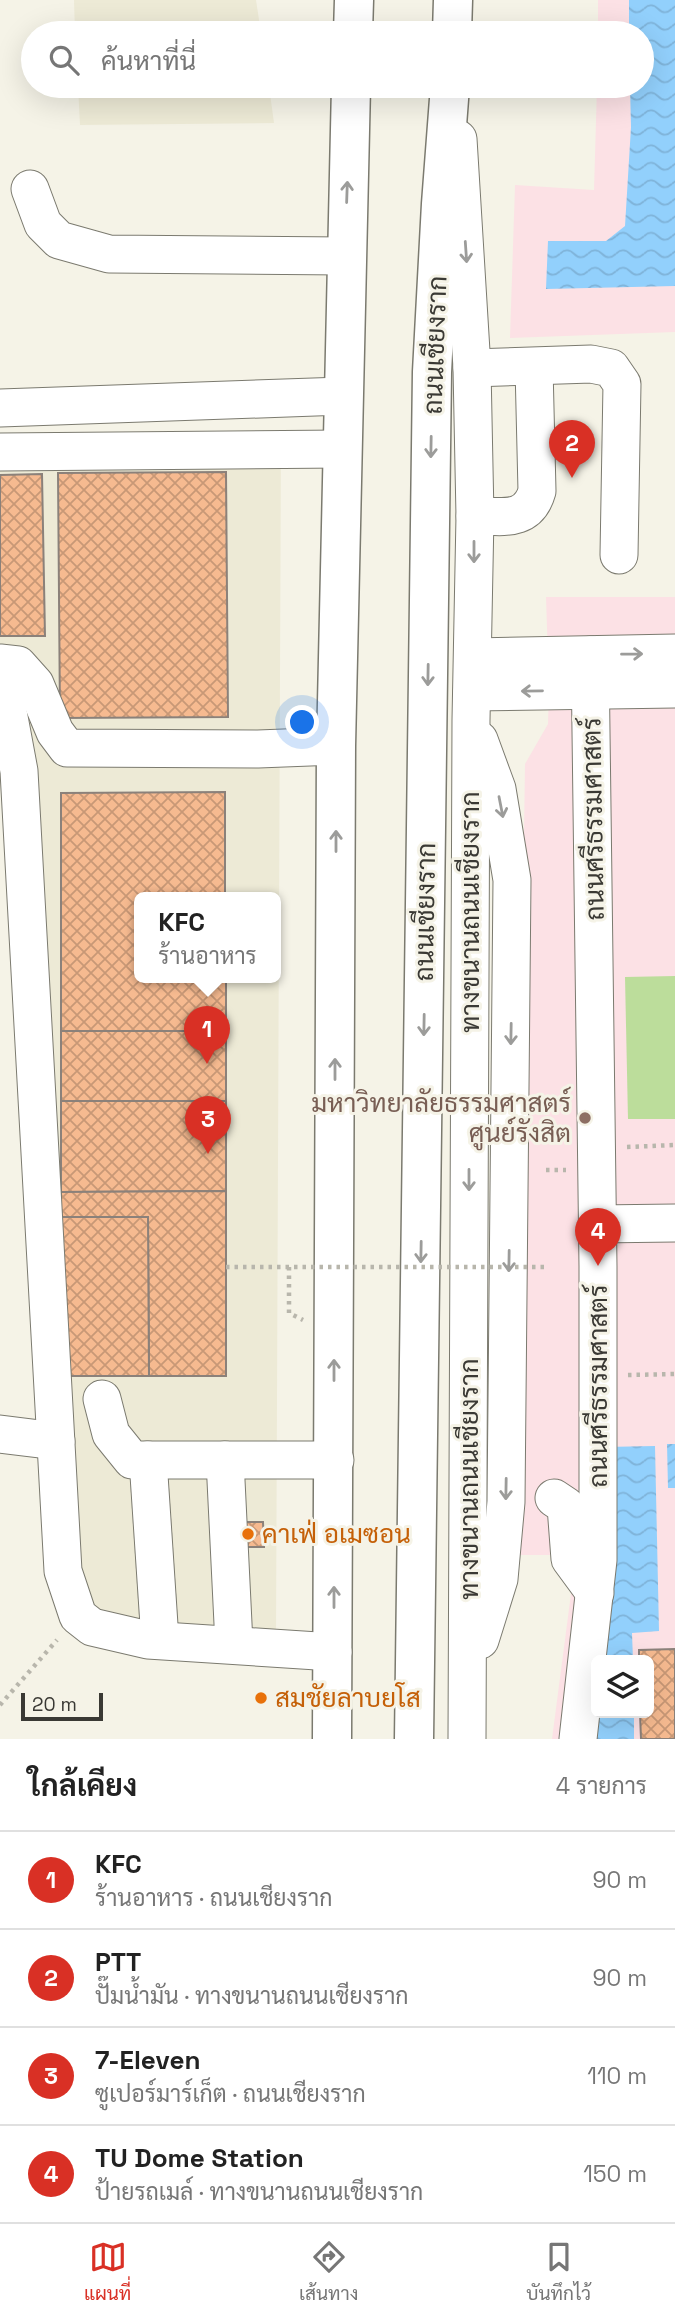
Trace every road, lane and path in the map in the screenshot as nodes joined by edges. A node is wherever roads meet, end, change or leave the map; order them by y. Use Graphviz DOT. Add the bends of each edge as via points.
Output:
graph roads {
  1 [pos="354,0"];
  2 [pos="453,0"];
  3 [pos="353,21"];
  4 [pos="452,21"];
  5 [pos="350,98"];
  6 [pos="451,98"];
  7 [pos="453,98"];
  8 [pos="30,190"];
  9 [pos="345,256"];
  10 [pos="534,367"];
  11 [pos="472,368"];
  12 [pos="343,396"];
  13 [pos="0,408"];
  14 [pos="342,449"];
  15 [pos="0,452"];
  16 [pos="475,516"];
  17 [pos="619,555"];
  18 [pos="675,653"];
  19 [pos="0,663"];
  20 [pos="590,672"];
  21 [pos="675,689"];
  22 [pos="472,690"];
  23 [pos="0,695"];
  24 [pos="336,746"];
  25 [pos="675,1145"];
  26 [pos="628,1147"];
  27 [pos="675,1223"];
  28 [pos="597,1224"];
  29 [pos="226,1267"];
  30 [pos="289,1267"];
  31 [pos="549,1267"];
  32 [pos="289,1313"];
  33 [pos="675,1374"];
  34 [pos="599,1375"];
  35 [pos="102,1399"];
  36 [pos="0,1434"];
  37 [pos="56,1441"];
  38 [pos="148,1460"];
  39 [pos="225,1460"];
  40 [pos="335,1460"];
  41 [pos="570,1559"];
  42 [pos="595,1593"];
  43 [pos="78,1615"];
  44 [pos="160,1640"];
  45 [pos="234,1644"];
  46 [pos="333,1652"];
  47 [pos="0,1705"];
  48 [pos="332,1739"];
  49 [pos="414,1739"];
  50 [pos="467,1739"];
  51 [pos="578,1739"];
  1 -- 3 [label="main road"];
  2 -- 4 [label="main road"];
  9 -- 5 [label="main road, one-way"];
  6 -- 49 [label="main road, ถนนเชียงราก, one-way" via="432,372"];
  7 -- 11 [label="street, ทางขนานถนนเชียงราก, one-way"];
  8 -- 9 [label="street" via="43,224 59,240 109,254"];
  9 -- 12 [label="main road"];
  10 -- 11 [label="street"];
  10 -- 16 [label="street" via="537,491 533,505 519,516"];
  10 -- 17 [label="street" via="592,364 611,368 622,384"];
  11 -- 16 [label="street, ทางขนานถนนเชียงราก"];
  12 -- 13 [label="street"];
  12 -- 14 [label="main road"];
  14 -- 15 [label="street"];
  14 -- 24 [label="main road"];
  16 -- 22 [label="street, ทางขนานถนนเชียงราก, one-way"];
  20 -- 18 [label="street, one-way"];
  19 -- 24 [label="street" via="18,665 35,684 55,732 67,748"];
  20 -- 21 [label="street"];
  20 -- 22 [label="street"];
  20 -- 28 [label="street, ถนนศรีธรรมศาสตร์"];
  22 -- 50 [label="street, ทางขนานถนนเชียงราก, one-way"];
  23 -- 37 [label="street" via="6,701 19,771"];
  40 -- 24 [label="main road, one-way"];
  25 -- 26 [label="path"];
  27 -- 28 [label="street"];
  28 -- 34 [label="street, ถนนศรีธรรมศาสตร์"];
  29 -- 30 [label="path, bridge"];
  30 -- 31 [label="path, bridge"];
  30 -- 32 [label="path"];
  33 -- 34 [label="path"];
  34 -- 42 [label="street, ถนนศรีธรรมศาสตร์"];
  35 -- 38 [label="street" via="111,1434 132,1460"];
  36 -- 37 [label="street"];
  37 -- 43 [label="street" via="63,1571"];
  38 -- 39 [label="street"];
  38 -- 44 [label="street"];
  39 -- 40 [label="street"];
  39 -- 45 [label="street"];
  46 -- 40 [label="main road, one-way"];
  41 -- 42 [label="street"];
  42 -- 51 [label="street, ถนนศรีธรรมศาสตร์"];
  43 -- 44 [label="street" via="92,1627"];
  43 -- 47 [label="path"];
  44 -- 45 [label="street"];
  45 -- 46 [label="street"];
  46 -- 48 [label="main road"];
}
